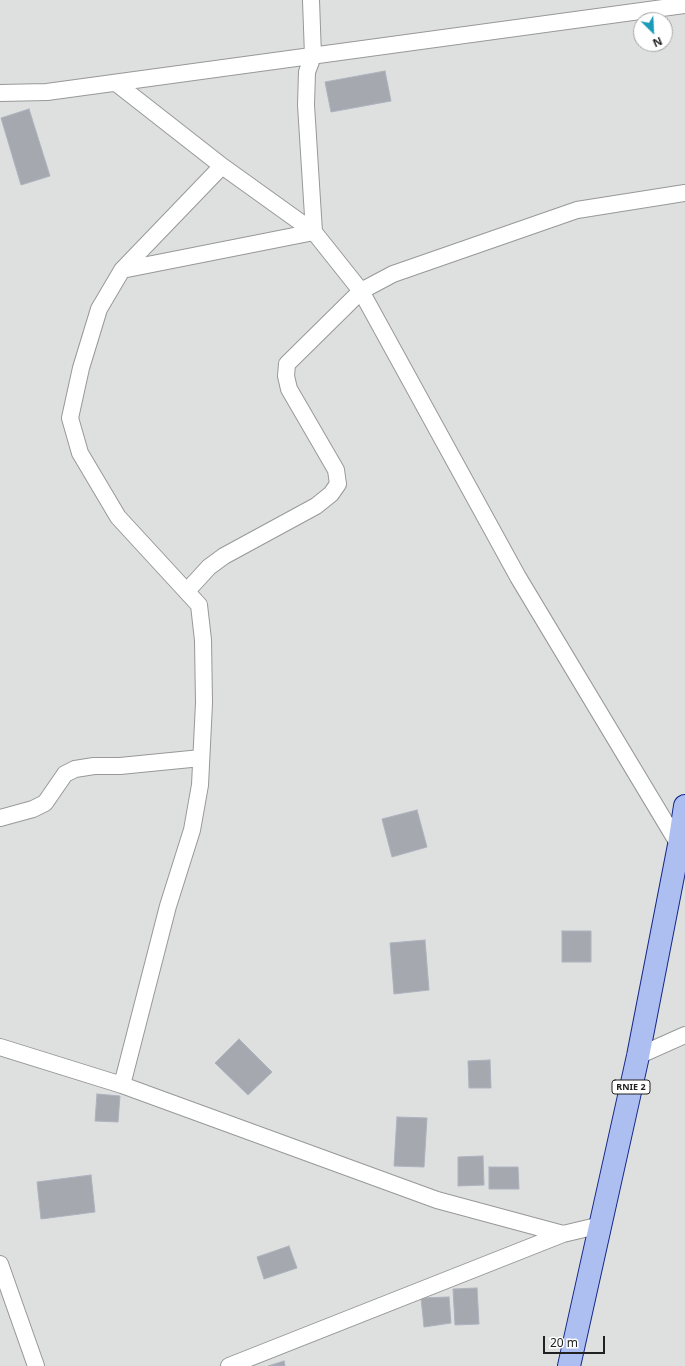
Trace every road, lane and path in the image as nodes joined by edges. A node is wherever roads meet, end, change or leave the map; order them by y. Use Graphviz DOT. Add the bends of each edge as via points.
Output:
graph roads {
  1 [pos="311,0"];
  2 [pos="685,5"];
  3 [pos="313,56"];
  4 [pos="116,83"];
  5 [pos="0,93"];
  6 [pos="222,166"];
  7 [pos="685,193"];
  8 [pos="314,232"];
  9 [pos="122,270"];
  10 [pos="361,292"];
  11 [pos="187,591"];
  12 [pos="201,758"];
  13 [pos="685,806"];
  14 [pos="0,818"];
  15 [pos="679,845"];
  16 [pos="685,1034"];
  17 [pos="0,1047"];
  18 [pos="638,1056"];
  19 [pos="122,1085"];
  20 [pos="602,1224"];
  21 [pos="563,1234"];
  22 [pos="0,1264"];
  23 [pos="36,1366"];
  24 [pos="229,1366"];
  25 [pos="570,1366"];
  1 -- 3 [label="street"];
  2 -- 3 [label="street"];
  3 -- 4 [label="street"];
  3 -- 8 [label="street" via="307,72 306,105"];
  4 -- 5 [label="street" via="47,92"];
  4 -- 6 [label="street"];
  6 -- 8 [label="street"];
  6 -- 9 [label="street"];
  7 -- 10 [label="street" via="577,210 393,274"];
  8 -- 9 [label="street"];
  8 -- 10 [label="street"];
  9 -- 11 [label="street" via="99,309 81,368 70,418 80,453 118,517"];
  10 -- 11 [label="street" via="287,364 289,389 336,470 338,484 331,494 316,506 224,556"];
  10 -- 15 [label="street" via="518,577"];
  11 -- 12 [label="street" via="199,604 203,640 204,704"];
  12 -- 14 [label="street" via="75,769 65,774 45,803"];
  12 -- 19 [label="street" via="200,785 192,830 168,906"];
  13 -- 15 [label="main road, RNIE 2 / RNIE 2"];
  15 -- 18 [label="main road, RNIE 2 / RNIE 2"];
  16 -- 18 [label="street"];
  17 -- 19 [label="street"];
  18 -- 20 [label="main road, RNIE 2 / RNIE 2"];
  19 -- 21 [label="street" via="437,1200"];
  20 -- 21 [label="street"];
  20 -- 25 [label="main road, RNIE 2 / RNIE 2"];
  21 -- 24 [label="street"];
  22 -- 23 [label="street"];
}
